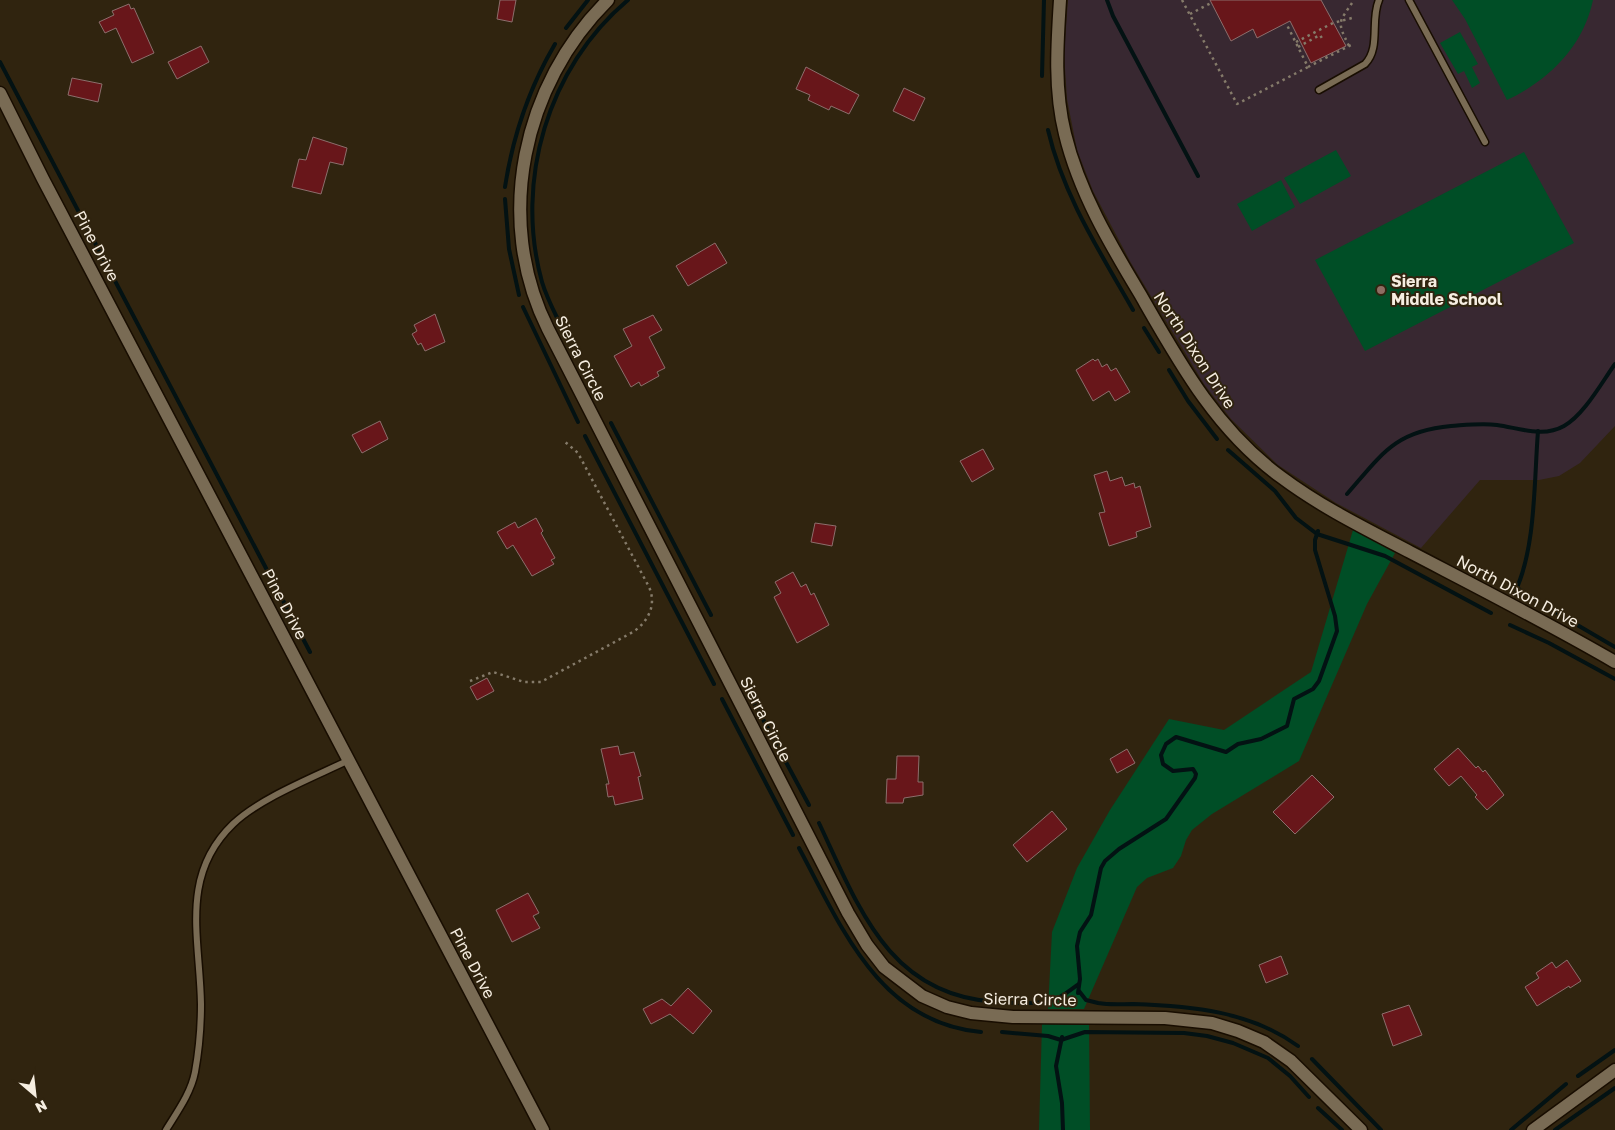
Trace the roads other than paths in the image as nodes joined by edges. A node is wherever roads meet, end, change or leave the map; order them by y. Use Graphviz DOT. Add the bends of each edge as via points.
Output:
graph roads {
  1 [pos="608,0"];
  2 [pos="1060,0"];
  3 [pos="1379,0"];
  4 [pos="1409,0"];
  5 [pos="1319,90"];
  6 [pos="0,92"];
  7 [pos="1485,142"];
  8 [pos="1615,662"];
  9 [pos="349,760"];
  10 [pos="1615,1070"];
  11 [pos="166,1130"];
  12 [pos="543,1130"];
  13 [pos="1361,1130"];
  14 [pos="1533,1130"];
  1 -- 13 [label="street, Sierra Circle" via="568,46 532,126 523,170 520,216 530,283 552,336 867,946 884,968 914,991 938,1004 964,1012 1014,1017 1165,1018 1212,1023 1238,1031 1264,1042 1291,1061"];
  2 -- 8 [label="street, North Dixon Drive" via="1057,83 1064,129 1076,170 1136,288 1222,423 1260,460 1311,497"];
  3 -- 5 [label="lane" via="1370,58"];
  4 -- 7 [label="lane"];
  6 -- 9 [label="street, Pine Drive"];
  9 -- 11 [label="lane" via="258,805 233,824 215,845 199,881 195,912 201,1004 195,1074"];
  9 -- 12 [label="street, Pine Drive"];
  10 -- 14 [label="street"];
}
